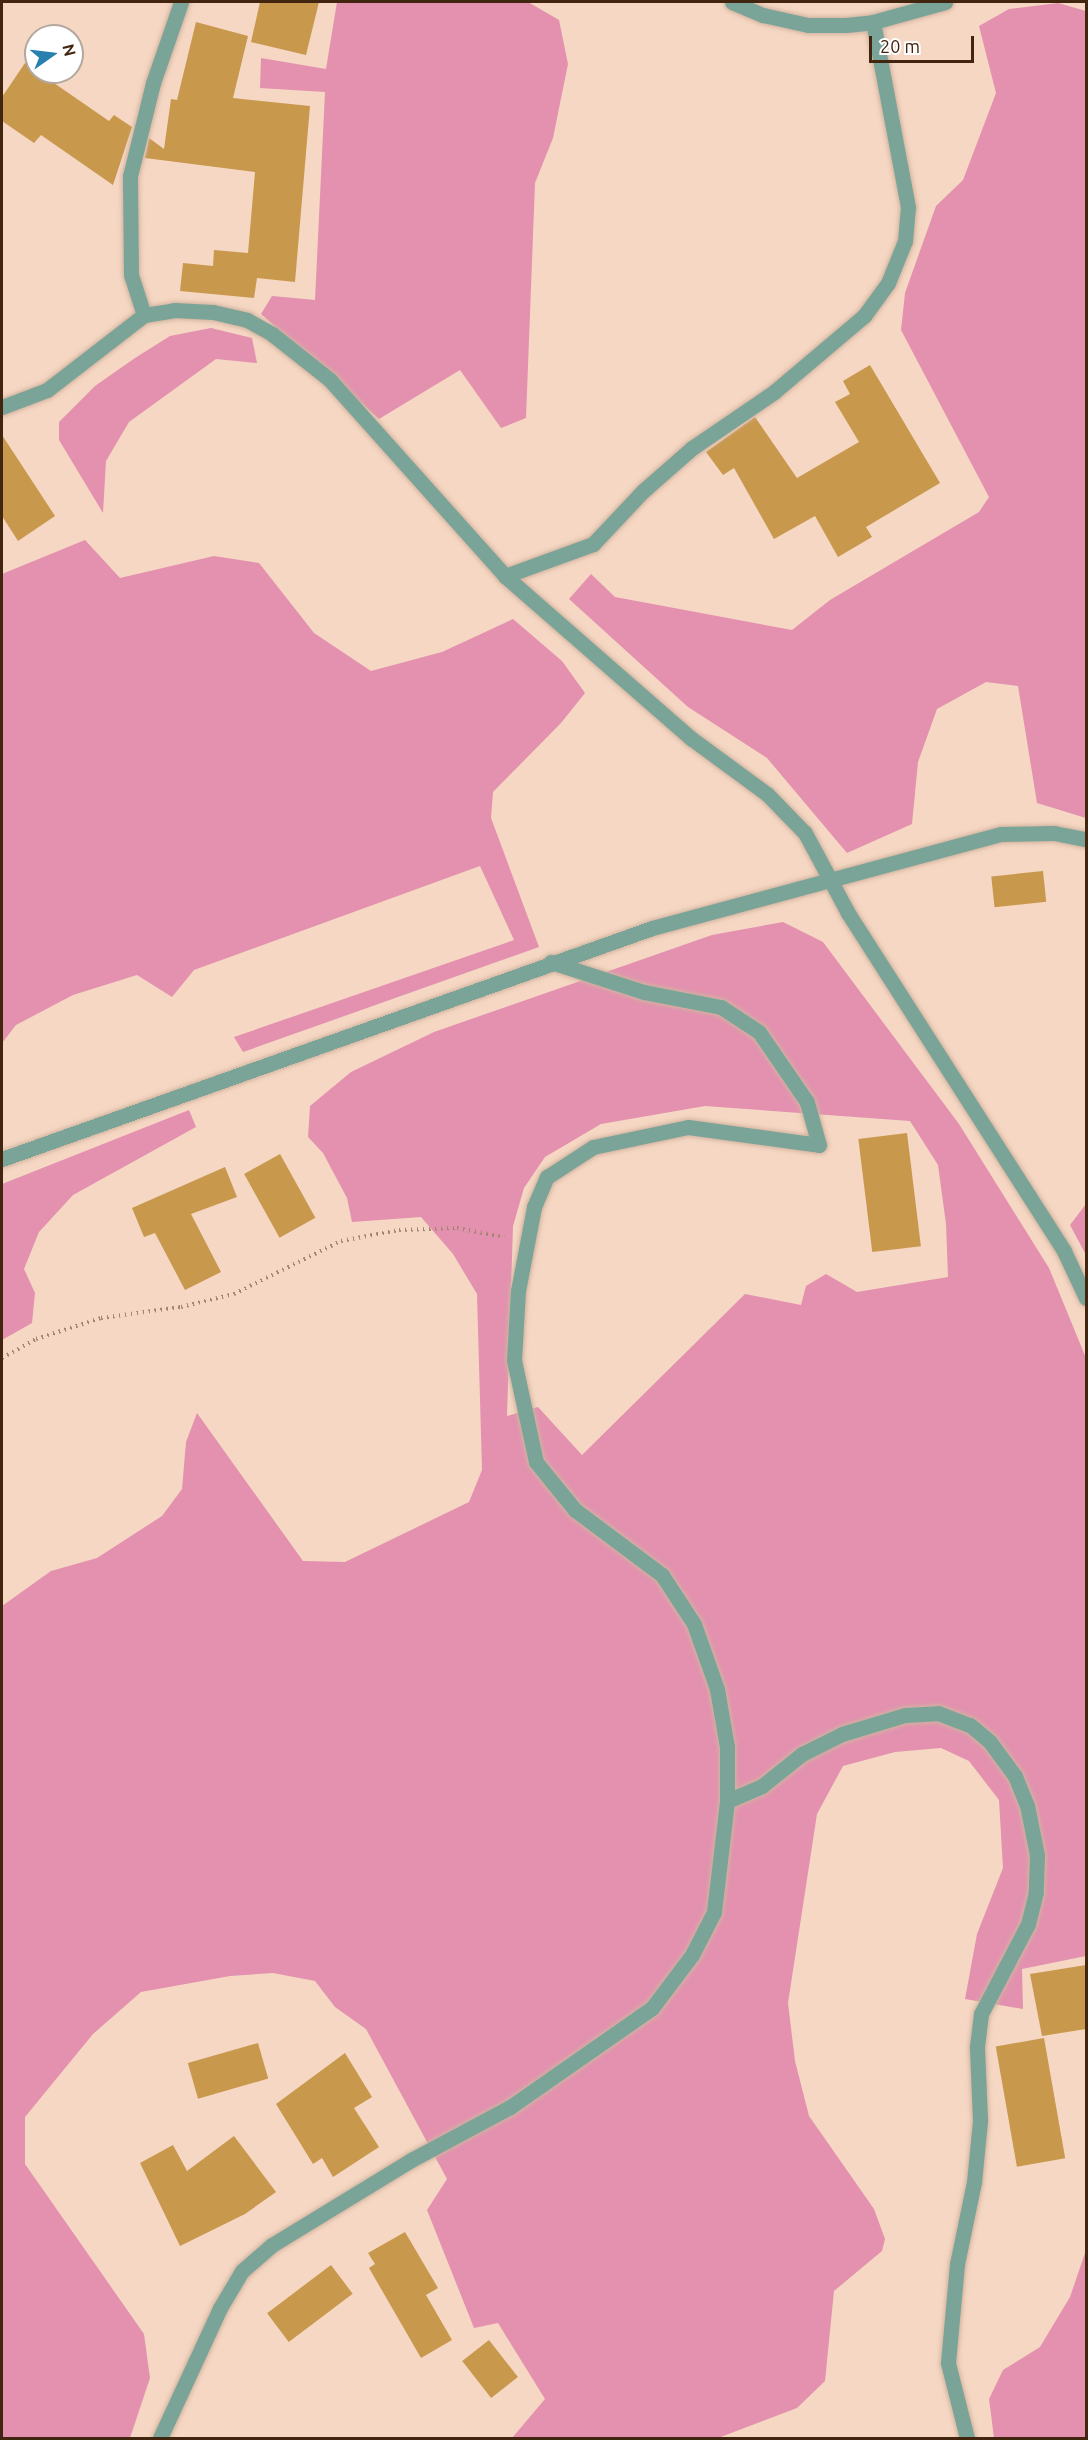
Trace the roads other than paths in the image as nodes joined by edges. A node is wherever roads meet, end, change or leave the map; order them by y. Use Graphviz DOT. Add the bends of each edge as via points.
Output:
graph roads {
  1 [pos="181,2"];
  2 [pos="732,2"];
  3 [pos="945,2"];
  4 [pos="873,22"];
  5 [pos="144,315"];
  6 [pos="2,406"];
  7 [pos="505,576"];
  8 [pos="1086,839"];
  9 [pos="833,881"];
  10 [pos="551,962"];
  11 [pos="2,1159"];
  12 [pos="1086,1298"];
  13 [pos="727,1801"];
  14 [pos="160,2439"];
  15 [pos="967,2439"];
  1 -- 5 [label="street" via="153,83 130,176 131,275"];
  2 -- 4 [label="street" via="763,15 808,25"];
  3 -- 4 [label="street"];
  4 -- 7 [label="street" via="908,207 905,241 888,283 864,316 774,392 692,448 643,491 593,544"];
  5 -- 6 [label="street" via="47,390"];
  5 -- 7 [label="street" via="174,310 213,312 247,320 272,334 330,380"];
  7 -- 9 [label="street" via="692,740 767,794 805,833"];
  8 -- 9 [label="street" via="1054,833 1001,834"];
  9 -- 10 [label="street" via="652,928"];
  9 -- 12 [label="street" via="848,913 1064,1251"];
  10 -- 11 [label="street"];
  10 -- 13 [label="street" via="644,992 721,1007 759,1032 807,1102 819,1144 688,1127 593,1147 548,1177 534,1207 518,1291 514,1360 536,1462 575,1510 662,1575 694,1624 717,1689 727,1747"];
  13 -- 14 [label="street" via="714,1912 692,1955 652,2008 510,2107 411,2160 272,2244 243,2271 220,2308"];
  13 -- 15 [label="street" via="762,1786 802,1754 842,1734 905,1715 938,1713 970,1725 990,1742 1015,1776 1027,1805 1037,1855 1036,1892 1028,1924 981,2014 977,2048 980,2121 974,2182 957,2264 948,2363"];
}
